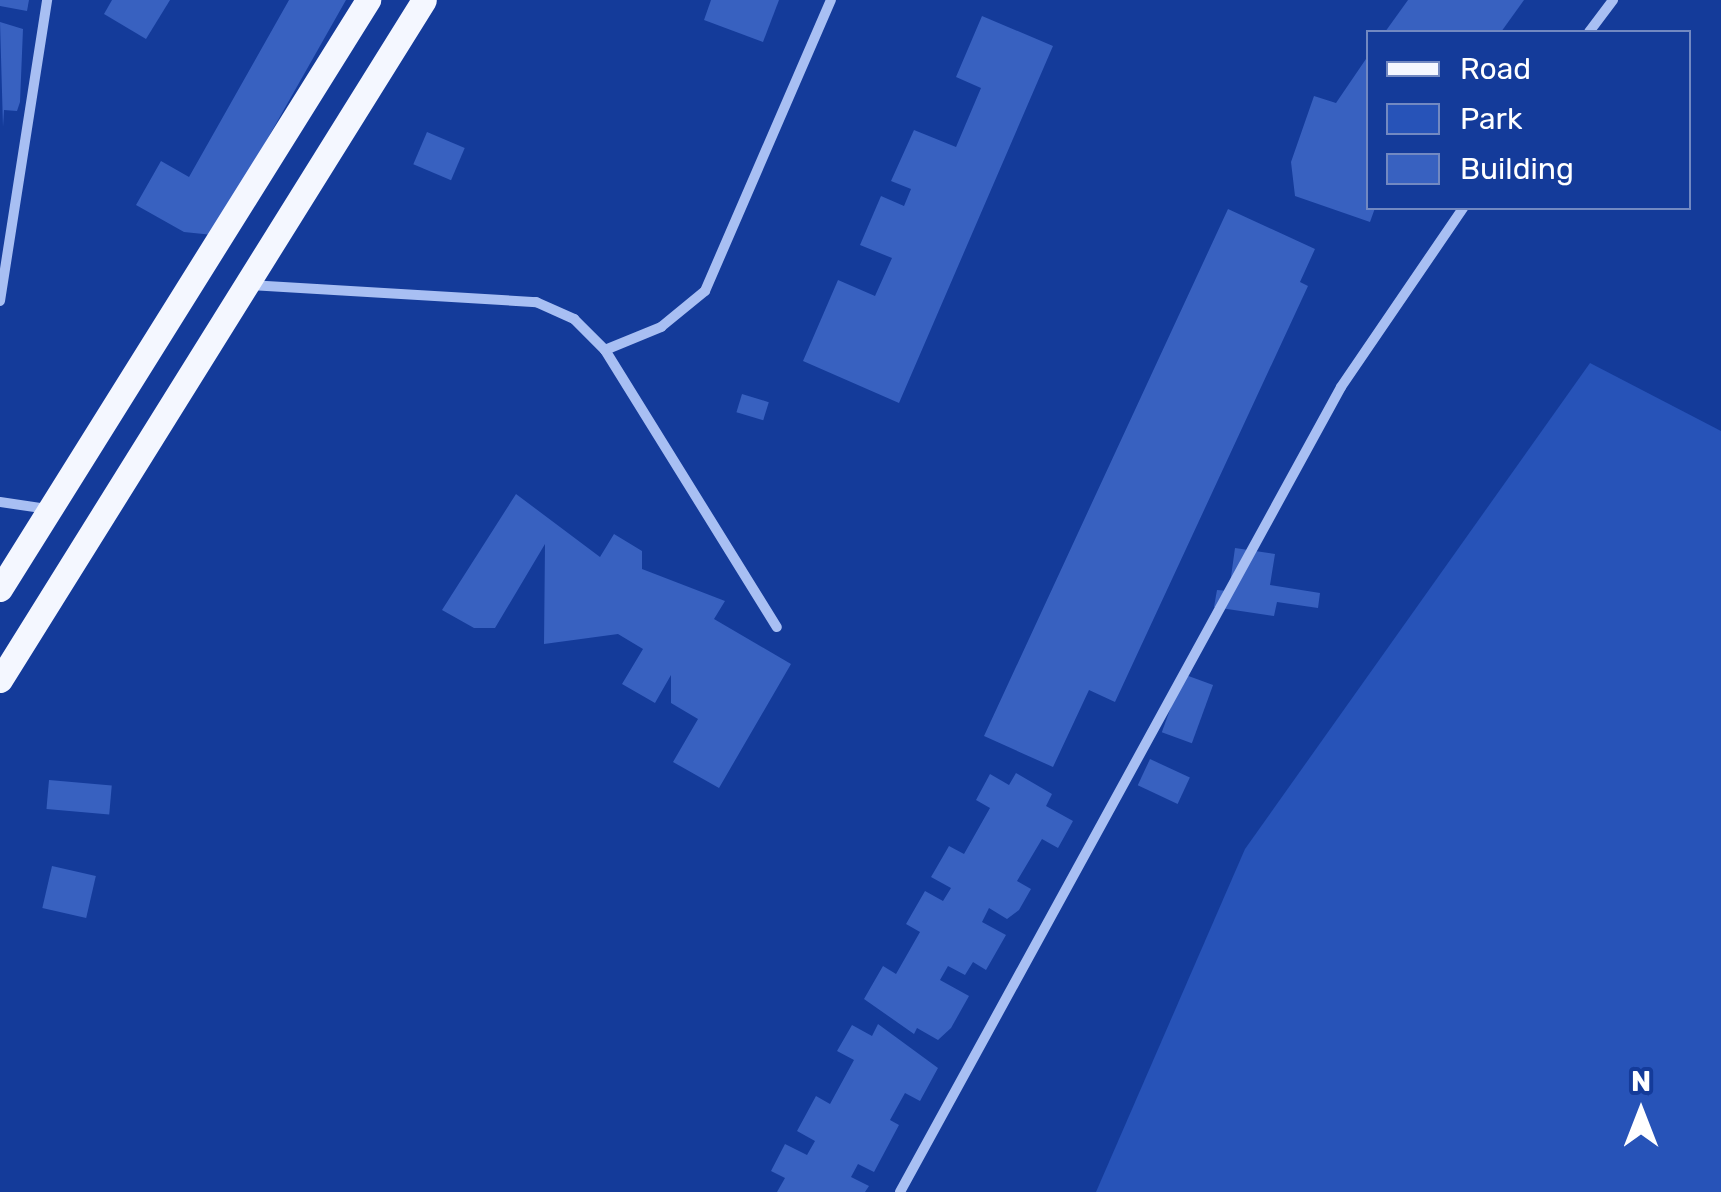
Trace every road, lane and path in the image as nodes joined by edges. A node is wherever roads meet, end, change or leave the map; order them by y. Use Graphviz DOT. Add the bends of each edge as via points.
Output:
graph roads {
  1 [pos="46,0"];
  2 [pos="368,0"];
  3 [pos="424,0"];
  4 [pos="831,0"];
  5 [pos="1612,0"];
  6 [pos="1590,30"];
  7 [pos="1462,210"];
  8 [pos="242,285"];
  9 [pos="0,301"];
  10 [pos="605,350"];
  11 [pos="0,502"];
  12 [pos="50,509"];
  13 [pos="0,589"];
  14 [pos="777,628"];
  15 [pos="0,680"];
  16 [pos="900,1192"];
  1 -- 9 [label="street"];
  2 -- 12 [label="main road"];
  3 -- 8 [label="main road"];
  4 -- 10 [label="street" via="705,291 661,328"];
  5 -- 6 [label="street"];
  7 -- 16 [label="street" via="1341,387"];
  8 -- 10 [label="street" via="536,302 574,319"];
  8 -- 15 [label="main road"];
  10 -- 14 [label="street"];
  11 -- 12 [label="street"];
  12 -- 13 [label="main road"];
}
